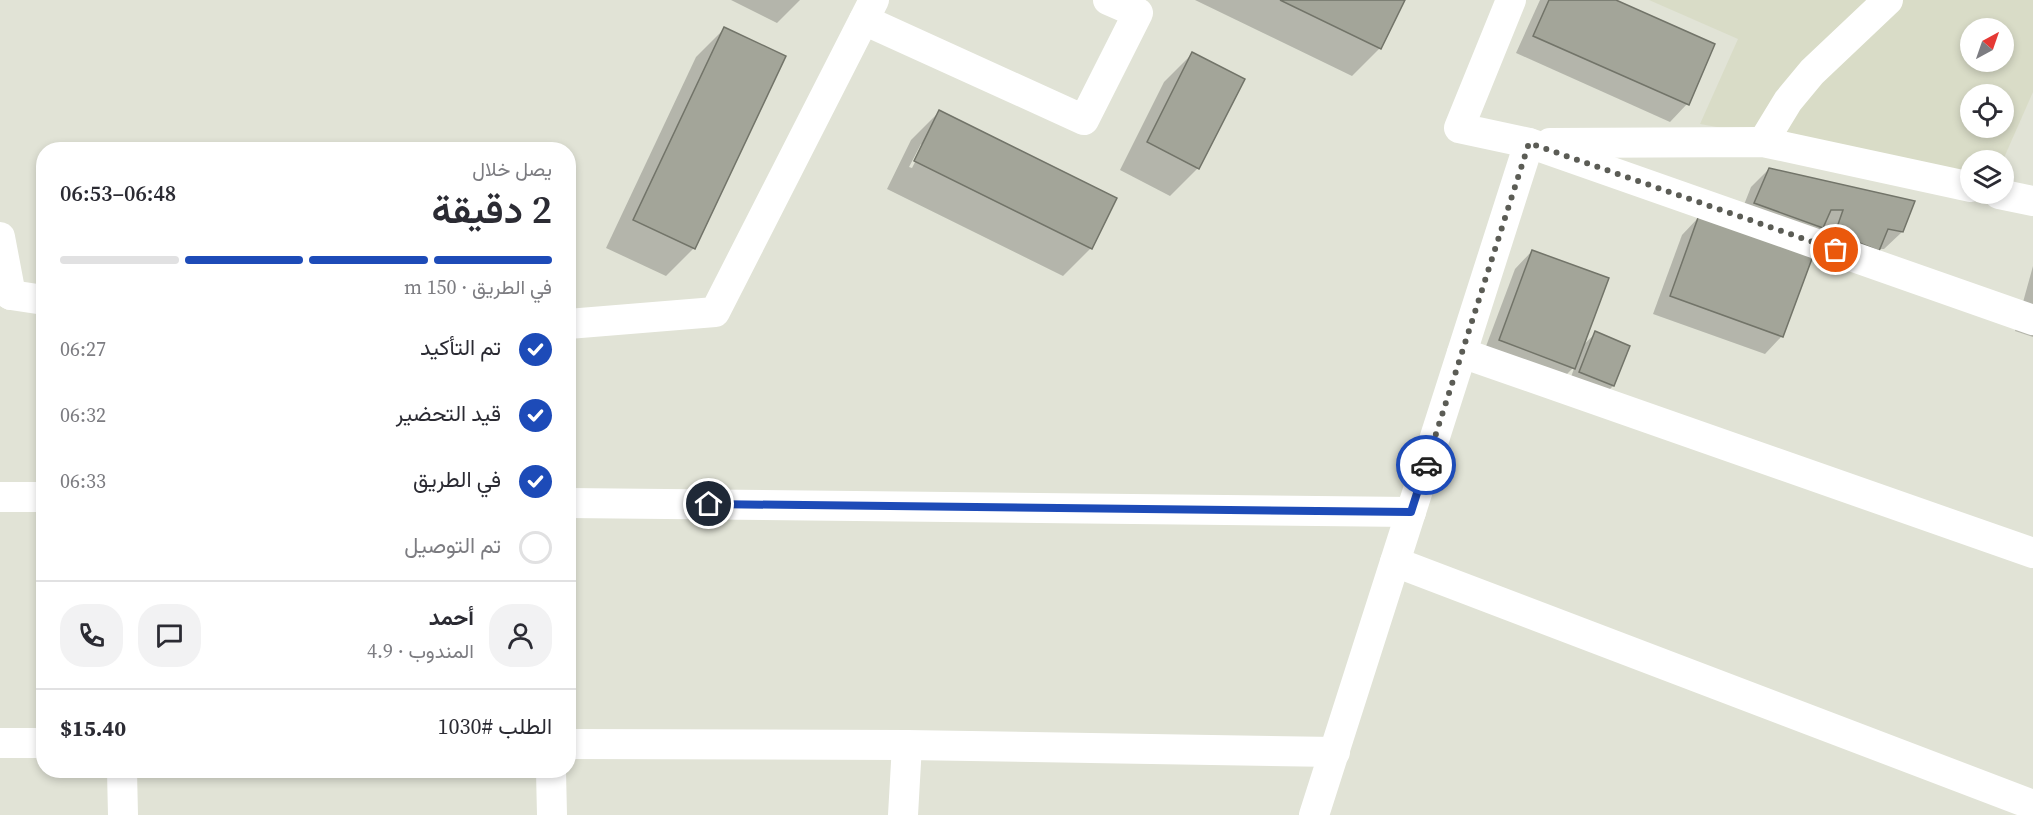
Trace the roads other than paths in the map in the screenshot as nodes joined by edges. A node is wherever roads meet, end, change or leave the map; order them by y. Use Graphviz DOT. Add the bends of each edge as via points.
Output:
graph roads {
  1 [pos="1108,0"];
  2 [pos="1511,0"];
  3 [pos="1888,0"];
  4 [pos="869,10"];
  5 [pos="1763,142"];
  6 [pos="1529,143"];
  7 [pos="1960,185"];
  8 [pos="2014,197"];
  9 [pos="2033,201"];
  10 [pos="0,237"];
  11 [pos="5,292"];
  12 [pos="36,298"];
  13 [pos="2033,320"];
  14 [pos="576,323"];
  15 [pos="1462,353"];
  16 [pos="0,496"];
  17 [pos="36,497"];
  18 [pos="576,503"];
  19 [pos="1411,512"];
  20 [pos="2033,554"];
  21 [pos="1395,562"];
  22 [pos="0,743"];
  23 [pos="36,743"];
  24 [pos="576,744"];
  25 [pos="907,745"];
  26 [pos="1335,752"];
  27 [pos="122,778"];
  28 [pos="551,778"];
  29 [pos="2033,805"];
  30 [pos="1318,814"];
  31 [pos="123,815"];
  32 [pos="552,815"];
  33 [pos="903,815"];
  1 -- 4 [label="street" via="1138,13 1084,120"];
  2 -- 6 [label="street" via="1458,128"];
  3 -- 5 [label="street" via="1812,72 1788,101"];
  4 -- 14 [label="street" via="715,312"];
  5 -- 6 [label="street"];
  5 -- 7 [label="street"];
  6 -- 13 [label="street"];
  6 -- 15 [label="street"];
  8 -- 9 [label="street"];
  10 -- 11 [label="street"];
  11 -- 12 [label="street"];
  15 -- 19 [label="street"];
  15 -- 20 [label="street"];
  16 -- 17 [label="street"];
  18 -- 19 [label="street"];
  19 -- 21 [label="street"];
  21 -- 26 [label="street"];
  21 -- 29 [label="street"];
  22 -- 23 [label="street"];
  24 -- 25 [label="street"];
  25 -- 26 [label="street"];
  25 -- 33 [label="street"];
  26 -- 30 [label="street"];
  27 -- 31 [label="street"];
  28 -- 32 [label="street"];
}
